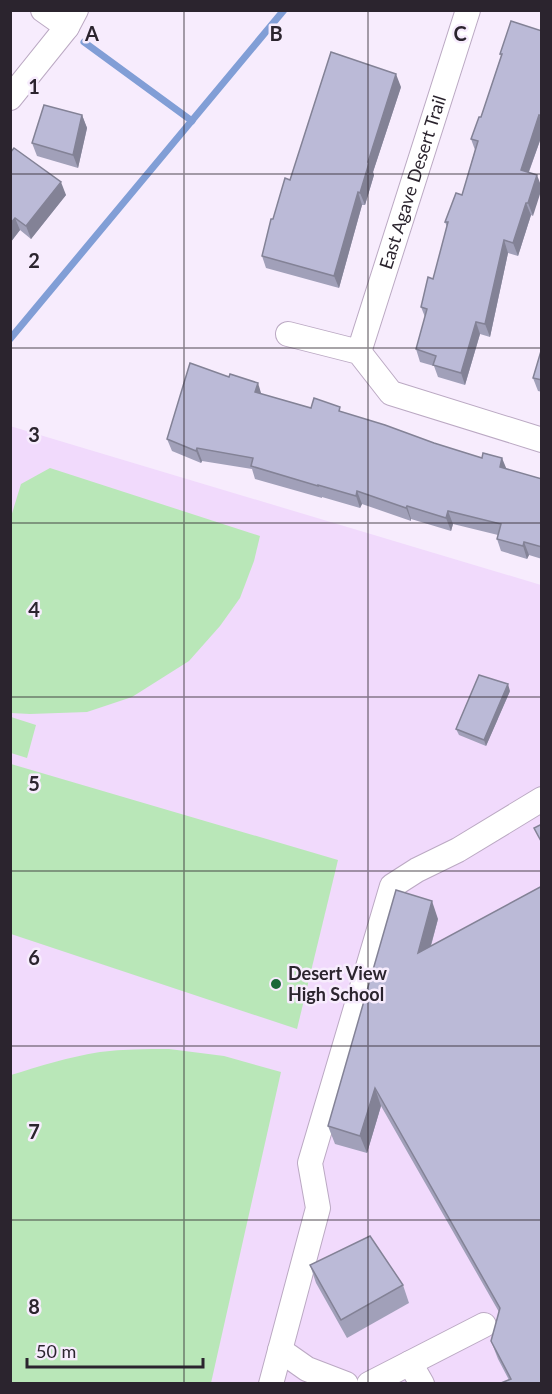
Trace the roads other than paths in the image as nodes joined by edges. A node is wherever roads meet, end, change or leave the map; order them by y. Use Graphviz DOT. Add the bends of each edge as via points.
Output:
graph roads {
  1 [pos="43,10"];
  2 [pos="468,10"];
  3 [pos="72,19"];
  4 [pos="10,98"];
  5 [pos="288,334"];
  6 [pos="359,352"];
  7 [pos="542,440"];
  8 [pos="542,800"];
  9 [pos="484,1325"];
  10 [pos="280,1350"];
  11 [pos="410,1363"];
  12 [pos="271,1383"];
  13 [pos="346,1383"];
  14 [pos="369,1383"];
  15 [pos="422,1383"];
  1 -- 3 [label="street"];
  2 -- 6 [label="street, East Agave Desert Trail"];
  3 -- 4 [label="street"];
  5 -- 6 [label="street"];
  6 -- 7 [label="street" via="392,393"];
  8 -- 10 [label="street" via="392,886 310,1163 318,1208"];
  9 -- 11 [label="street"];
  10 -- 12 [label="street"];
  10 -- 13 [label="street" via="307,1369"];
  11 -- 14 [label="street"];
  11 -- 15 [label="street"];
}
